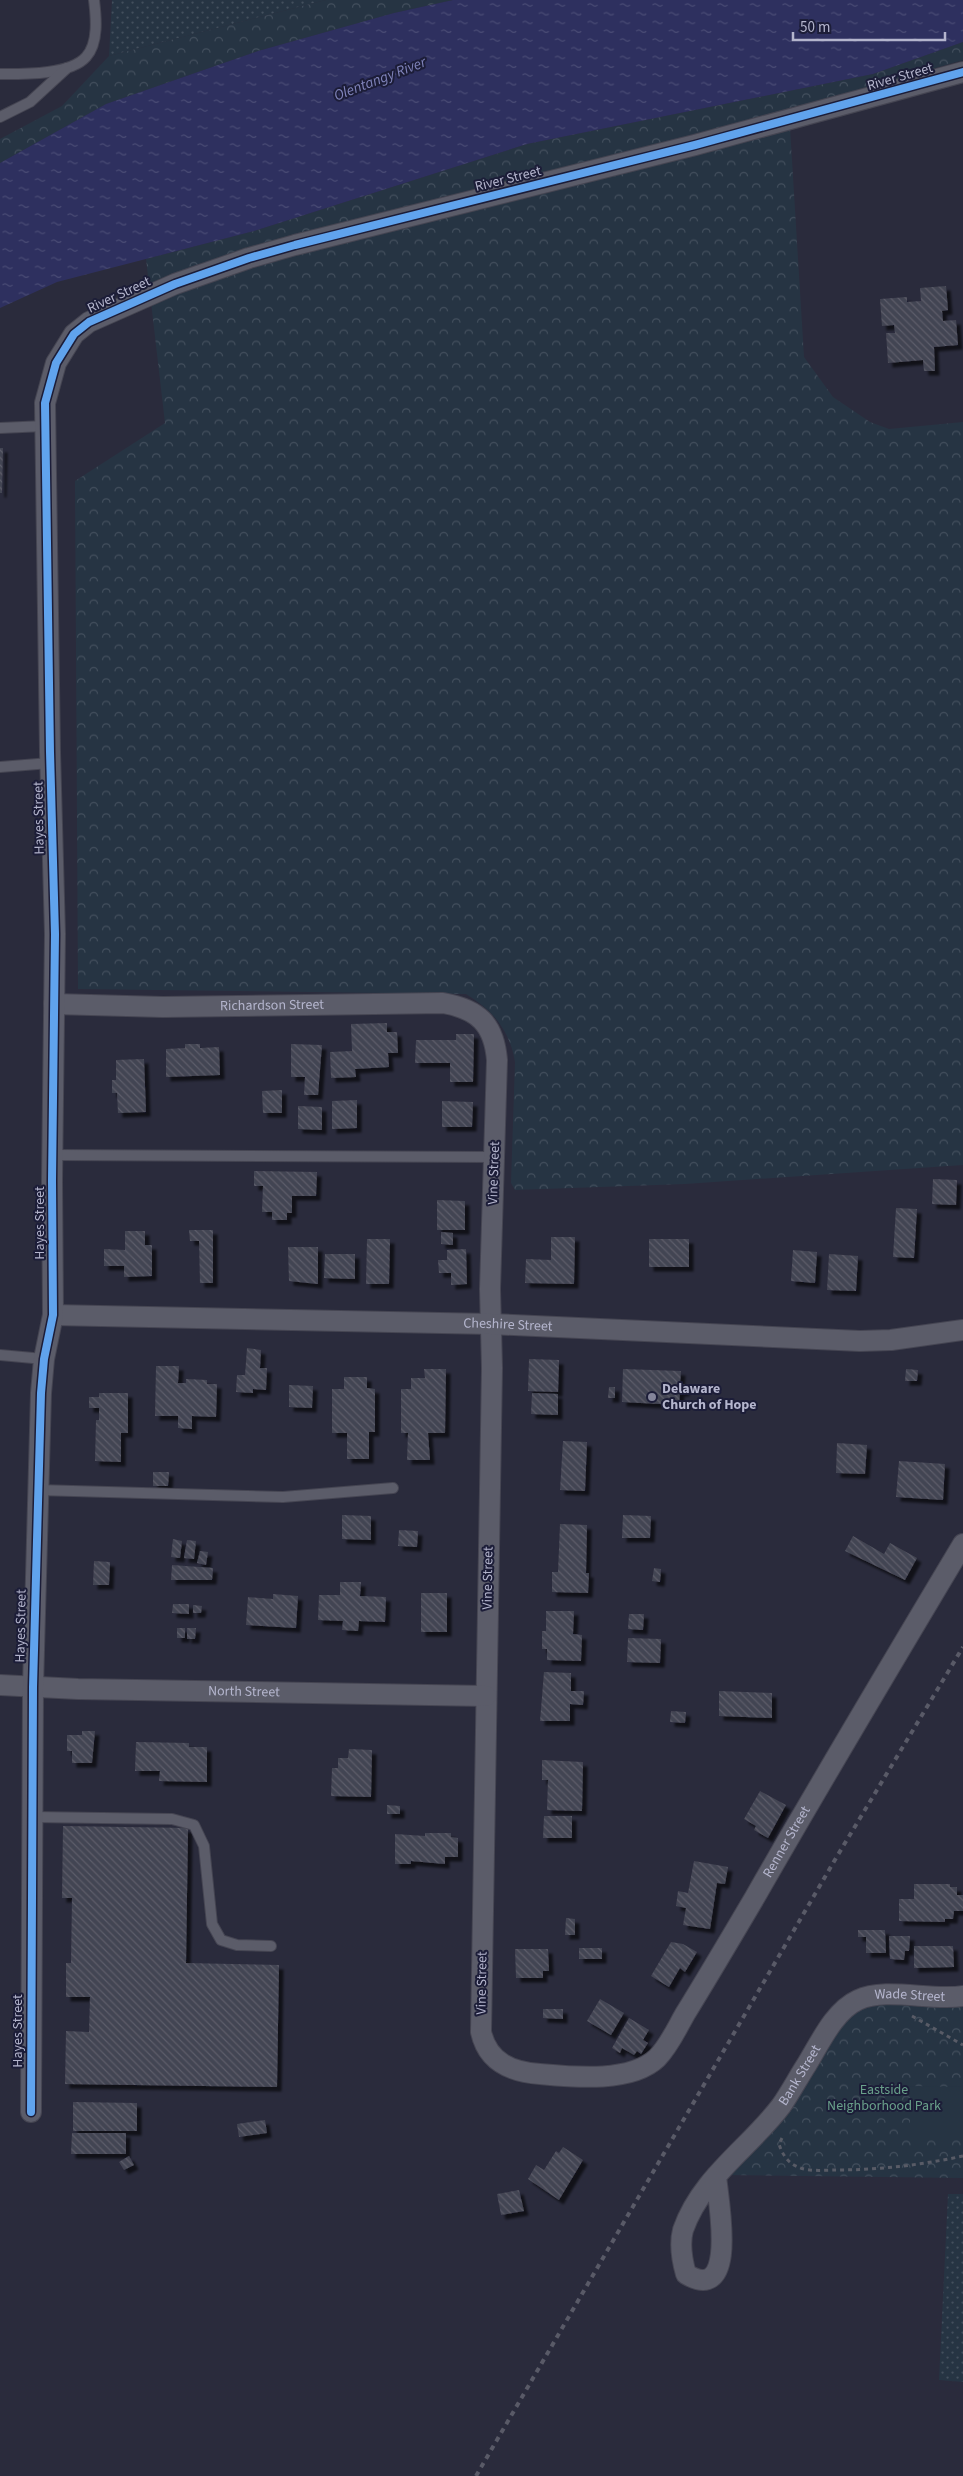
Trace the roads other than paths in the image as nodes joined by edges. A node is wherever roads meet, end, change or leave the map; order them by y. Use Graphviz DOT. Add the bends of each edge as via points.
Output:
graph roads {
  1 [pos="94,0"];
  2 [pos="67,68"];
  3 [pos="963,72"];
  4 [pos="0,74"];
  5 [pos="0,117"];
  6 [pos="72,338"];
  7 [pos="46,426"];
  8 [pos="0,428"];
  9 [pos="50,763"];
  10 [pos="0,767"];
  11 [pos="54,1004"];
  12 [pos="484,1022"];
  13 [pos="52,1155"];
  14 [pos="495,1157"];
  15 [pos="53,1315"];
  16 [pos="491,1324"];
  17 [pos="963,1330"];
  18 [pos="0,1354"];
  19 [pos="44,1359"];
  20 [pos="393,1488"];
  21 [pos="38,1490"];
  22 [pos="963,1544"];
  23 [pos="0,1685"];
  24 [pos="33,1687"];
  25 [pos="486,1696"];
  26 [pos="32,1817"];
  27 [pos="270,1946"];
  28 [pos="963,1996"];
  29 [pos="858,2000"];
  30 [pos="566,2076"];
  31 [pos="31,2112"];
  32 [pos="716,2176"];
  1 -- 2 [label="lane" via="94,40 86,57"];
  2 -- 4 [label="lane" via="29,74"];
  2 -- 5 [label="lane" via="30,102"];
  3 -- 6 [label="street, River Street" via="714,140 249,258 120,307 89,322"];
  6 -- 7 [label="street, Hayes Street" via="56,364 45,403"];
  7 -- 8 [label="lane"];
  7 -- 9 [label="street, Hayes Street"];
  9 -- 10 [label="lane"];
  9 -- 11 [label="street, Hayes Street"];
  11 -- 12 [label="street, Richardson Street" via="163,1007 443,1003 473,1012"];
  11 -- 13 [label="street, Hayes Street"];
  12 -- 14 [label="street, Vine Street" via="496,1046"];
  13 -- 14 [label="lane"];
  13 -- 15 [label="street, Hayes Street"];
  14 -- 16 [label="street, Vine Street"];
  15 -- 16 [label="street, Cheshire Street"];
  15 -- 19 [label="street, Hayes Street"];
  16 -- 17 [label="street, Cheshire Street" via="860,1341"];
  16 -- 25 [label="street, Vine Street"];
  18 -- 19 [label="lane"];
  19 -- 21 [label="street, Hayes Street"];
  20 -- 21 [label="lane" via="283,1497"];
  21 -- 24 [label="street, Hayes Street"];
  22 -- 30 [label="street, Renner Street" via="657,2058 640,2069 611,2075"];
  23 -- 24 [label="street, North Street"];
  24 -- 25 [label="street, North Street"];
  24 -- 26 [label="street, Hayes Street"];
  25 -- 30 [label="street, Vine Street" via="481,2032 492,2056 504,2066 520,2072"];
  26 -- 27 [label="lane" via="172,1819 194,1825 204,1846 212,1924 221,1940 237,1945"];
  26 -- 31 [label="street, Hayes Street"];
  28 -- 29 [label="street, Wade Street" via="934,1998 892,1994"];
  29 -- 32 [label="street, Bank Street" via="833,2022 780,2106"];
}
